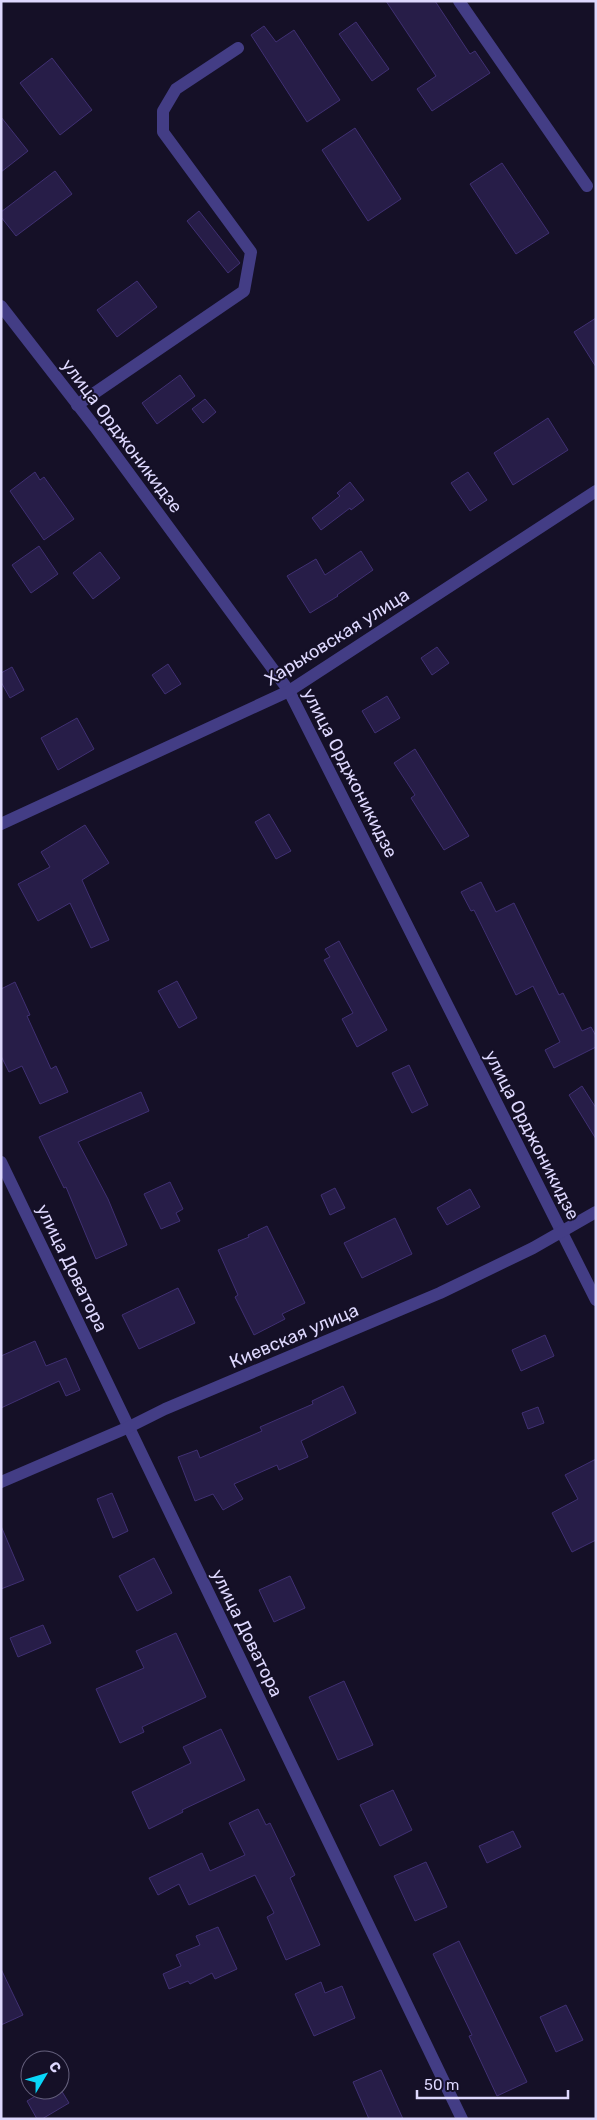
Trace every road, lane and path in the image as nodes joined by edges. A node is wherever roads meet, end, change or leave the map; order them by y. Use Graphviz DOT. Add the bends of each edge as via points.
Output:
graph roads {
  1 [pos="459,1"];
  2 [pos="238,48"];
  3 [pos="587,186"];
  4 [pos="1,306"];
  5 [pos="78,405"];
  6 [pos="596,491"];
  7 [pos="289,691"];
  8 [pos="1,824"];
  9 [pos="1,1162"];
  10 [pos="596,1212"];
  11 [pos="562,1232"];
  12 [pos="596,1300"];
  13 [pos="129,1427"];
  14 [pos="1,1482"];
  15 [pos="462,2119"];
  1 -- 3 [label="street"];
  2 -- 5 [label="street" via="176,90 162,111 163,132 251,252 244,291"];
  4 -- 5 [label="street, улица Орджоникидзе"];
  5 -- 7 [label="street, улица Орджоникидзе"];
  6 -- 7 [label="street, Харьковская улица"];
  7 -- 8 [label="street, Харьковская улица"];
  7 -- 11 [label="street, улица Орджоникидзе"];
  9 -- 13 [label="street, улица Доватора"];
  10 -- 11 [label="street, Киевская улица"];
  11 -- 12 [label="street, улица Орджоникидзе"];
  11 -- 13 [label="street, Киевская улица" via="487,1272"];
  13 -- 14 [label="street, Киевская улица"];
  13 -- 15 [label="street, улица Доватора"];
}
